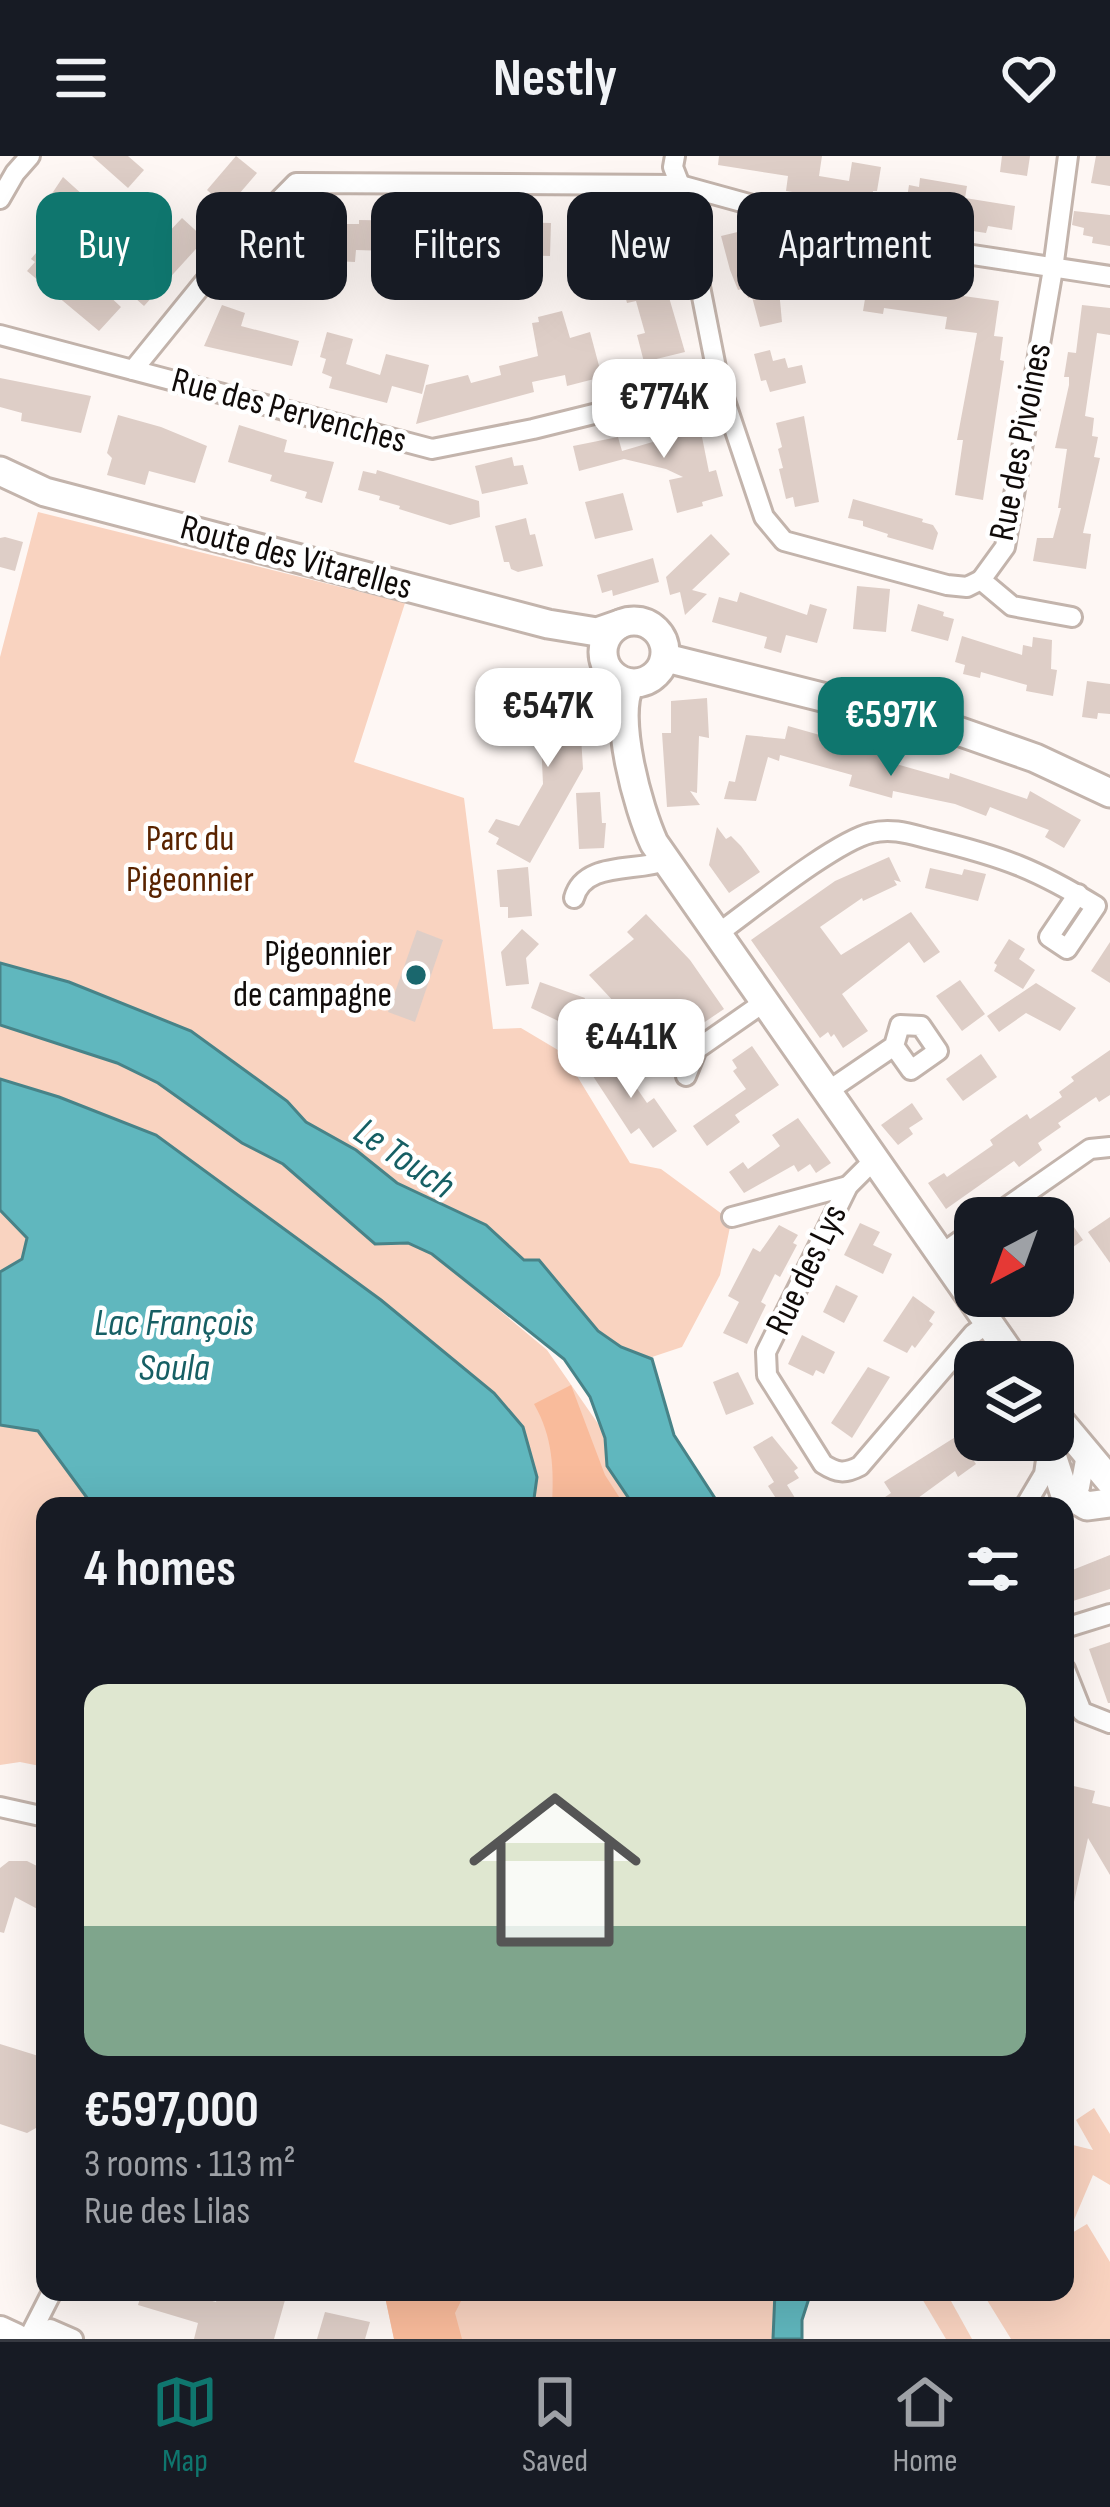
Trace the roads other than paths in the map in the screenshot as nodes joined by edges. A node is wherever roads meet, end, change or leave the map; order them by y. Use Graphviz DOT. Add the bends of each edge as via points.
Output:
graph roads {
  1 [pos="30,156"];
  2 [pos="675,156"];
  3 [pos="1069,156"];
  4 [pos="680,184"];
  5 [pos="0,199"];
  6 [pos="1053,268"];
  7 [pos="1110,276"];
  8 [pos="0,334"];
  9 [pos="133,370"];
  10 [pos="719,383"];
  11 [pos="0,471"];
  12 [pos="0,487"];
  13 [pos="45,492"];
  14 [pos="981,580"];
  15 [pos="1072,617"];
  16 [pos="548,624"];
  17 [pos="620,624"];
  18 [pos="603,656"];
  19 [pos="666,658"];
  20 [pos="630,684"];
  21 [pos="1106,788"];
  22 [pos="665,862"];
  23 [pos="1078,894"];
  24 [pos="574,898"];
  25 [pos="716,935"];
  26 [pos="763,1003"];
  27 [pos="894,1046"];
  28 [pos="686,1076"];
  29 [pos="825,1094"];
  30 [pos="1110,1147"];
  31 [pos="873,1161"];
  32 [pos="848,1186"];
  33 [pos="1022,1197"];
  34 [pos="732,1217"];
  35 [pos="954,1245"];
  36 [pos="940,1255"];
  37 [pos="988,1324"];
  38 [pos="1001,1341"];
  39 [pos="1074,1440"];
  40 [pos="1086,1455"];
  41 [pos="1045,1461"];
  42 [pos="1052,1461"];
  43 [pos="1110,1481"];
  44 [pos="1030,1497"];
  45 [pos="1073,1497"];
  46 [pos="1080,1505"];
  47 [pos="1110,1614"];
  48 [pos="1074,1625"];
  49 [pos="1074,1692"];
  50 [pos="1110,1723"];
  51 [pos="0,1807"];
  52 [pos="36,1815"];
  53 [pos="48,2301"];
  54 [pos="0,2332"];
  55 [pos="15,2339"];
  56 [pos="32,2339"];
  57 [pos="74,2339"];
  1 -- 5 [label="street"];
  2 -- 4 [label="street"];
  3 -- 6 [label="street, Rue des Pivoines"];
  4 -- 6 [label="street" via="887,242"];
  4 -- 9 [label="street" via="296,183"];
  4 -- 10 [label="street"];
  6 -- 7 [label="street"];
  6 -- 14 [label="street, Rue des Pivoines" via="1005,547"];
  8 -- 9 [label="street, Rue des Pervenches"];
  9 -- 10 [label="street, Rue des Pervenches" via="432,449"];
  10 -- 14 [label="street" via="764,517 784,542 947,585"];
  11 -- 13 [label="main road, Route des Vitarelles"];
  12 -- 13 [label="main road, Route des Vitarelles"];
  13 -- 16 [label="main road, Route des Vitarelles"];
  14 -- 15 [label="street" via="1012,606"];
  16 -- 17 [label="main road, Route des Vitarelles" via="597,632"];
  16 -- 18 [label="main road, Route des Vitarelles"];
  17 -- 18 [label="main road"];
  17 -- 19 [label="main road" via="653,627"];
  18 -- 20 [label="main road" via="607,669"];
  19 -- 20 [label="main road" via="653,678"];
  19 -- 21 [label="main road" via="958,731"];
  20 -- 22 [label="main road" via="624,723 645,822"];
  22 -- 24 [label="street" via="587,877"];
  22 -- 25 [label="main road"];
  23 -- 25 [label="street" via="1019,862 892,830 836,850"];
  25 -- 26 [label="main road"];
  26 -- 28 [label="street" via="697,1049"];
  26 -- 29 [label="main road"];
  27 -- 29 [label="street"];
  29 -- 31 [label="main road"];
  30 -- 33 [label="street" via="1090,1149"];
  31 -- 32 [label="street, Rue des Lys"];
  31 -- 36 [label="main road"];
  32 -- 34 [label="street, Rue des Lys"];
  32 -- 37 [label="street, Rue des Lys" via="766,1352 765,1365 823,1464 836,1472 860,1466"];
  35 -- 36 [label="street"];
  36 -- 37 [label="main road"];
  37 -- 38 [label="main road"];
  39 -- 40 [label="main road"];
  40 -- 43 [label="main road"];
  40 -- 46 [label="street"];
  41 -- 44 [label="street"];
  42 -- 45 [label="main road"];
  47 -- 48 [label="street"];
  49 -- 50 [label="street" via="1082,1712"];
  51 -- 52 [label="street"];
  53 -- 56 [label="street"];
  54 -- 55 [label="main road"];
  56 -- 57 [label="street" via="50,2329"];
}
